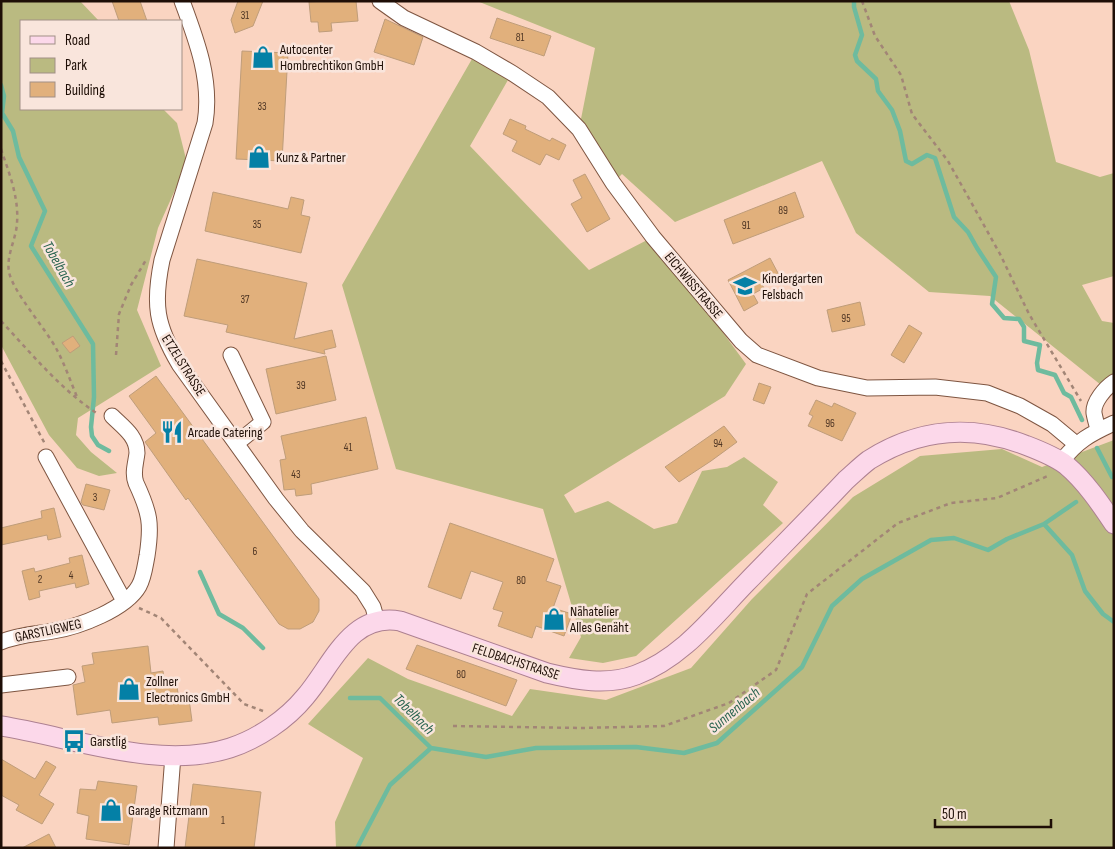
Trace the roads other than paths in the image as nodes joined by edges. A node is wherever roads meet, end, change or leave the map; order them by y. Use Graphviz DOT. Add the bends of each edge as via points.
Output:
graph roads {
  1 [pos="182,1"];
  2 [pos="380,1"];
  3 [pos="231,354"];
  4 [pos="1114,382"];
  5 [pos="106,416"];
  6 [pos="1114,423"];
  7 [pos="1098,430"];
  8 [pos="236,443"];
  9 [pos="1076,444"];
  10 [pos="46,457"];
  11 [pos="1064,464"];
  12 [pos="1114,524"];
  13 [pos="124,601"];
  14 [pos="377,621"];
  15 [pos="1,642"];
  16 [pos="68,676"];
  17 [pos="1,685"];
  18 [pos="1,726"];
  19 [pos="173,755"];
  20 [pos="166,848"];
  1 -- 8 [label="street, ETZELSTRASSE" via="206,78 207,112 196,157 162,260 156,304 162,330 179,364"];
  2 -- 9 [label="street, EICHWISSTRASSE" via="404,18 476,52 548,98 579,129 653,237 741,341 757,355 818,378 867,388 935,386 986,392 1052,424"];
  3 -- 8 [label="street" via="264,422"];
  4 -- 7 [label="street" via="1098,399 1094,412"];
  5 -- 13 [label="street, GARSTLIGWEG" via="132,436 137,452 135,480 149,512 150,534 144,574 137,590"];
  6 -- 7 [label="street"];
  7 -- 9 [label="street"];
  8 -- 14 [label="street, ETZELSTRASSE" via="302,531 363,591"];
  9 -- 11 [label="street"];
  10 -- 13 [label="street"];
  11 -- 12 [label="main road, FELDBACHSTRASSE" via="1084,484"];
  11 -- 14 [label="main road, FELDBACHSTRASSE" via="1035,449 986,433 952,431 928,435 892,448 868,461 846,480 692,639 658,666 635,676 593,681 570,678 547,673 400,621"];
  13 -- 15 [label="street, GARSTLIGWEG" via="83,623"];
  14 -- 19 [label="main road, FELDBACHSTRASSE" via="353,634 305,697 270,727 232,748"];
  16 -- 17 [label="street"];
  18 -- 19 [label="main road, FELDBACHSTRASSE" via="118,750"];
  19 -- 20 [label="street"];
}
